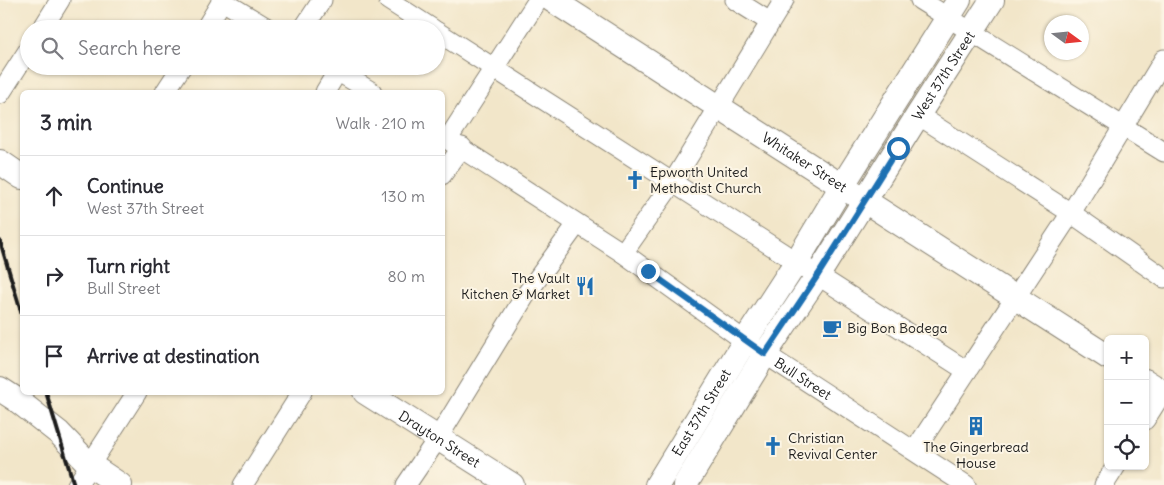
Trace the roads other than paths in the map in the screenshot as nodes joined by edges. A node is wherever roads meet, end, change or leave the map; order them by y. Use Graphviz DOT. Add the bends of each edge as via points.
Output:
graph roads {
  1 [pos="60,0"];
  2 [pos="222,0"];
  3 [pos="322,0"];
  4 [pos="388,0"];
  5 [pos="538,0"];
  6 [pos="552,0"];
  7 [pos="735,0"];
  8 [pos="784,0"];
  9 [pos="920,0"];
  10 [pos="992,0"];
  11 [pos="953,9"];
  12 [pos="48,20"];
  13 [pos="210,20"];
  14 [pos="254,20"];
  15 [pos="309,20"];
  16 [pos="419,20"];
  17 [pos="770,22"];
  18 [pos="972,33"];
  19 [pos="445,36"];
  20 [pos="1164,59"];
  21 [pos="20,63"];
  22 [pos="495,68"];
  23 [pos="176,75"];
  24 [pos="331,75"];
  25 [pos="343,75"];
  26 [pos="167,90"];
  27 [pos="326,90"];
  28 [pos="369,90"];
  29 [pos="0,94"];
  30 [pos="718,107"];
  31 [pos="918,115"];
  32 [pos="1124,126"];
  33 [pos="451,141"];
  34 [pos="1164,152"];
  35 [pos="0,162"];
  36 [pos="445,164"];
  37 [pos="20,176"];
  38 [pos="673,182"];
  39 [pos="842,186"];
  40 [pos="864,201"];
  41 [pos="1070,213"];
  42 [pos="577,224"];
  43 [pos="624,253"];
  44 [pos="797,261"];
  45 [pos="818,275"];
  46 [pos="1164,278"];
  47 [pos="1016,298"];
  48 [pos="745,341"];
  49 [pos="765,354"];
  50 [pos="1104,354"];
  51 [pos="967,371"];
  52 [pos="0,389"];
  53 [pos="1159,389"];
  54 [pos="135,395"];
  55 [pos="300,395"];
  56 [pos="370,395"];
  57 [pos="1149,411"];
  58 [pos="438,438"];
  59 [pos="914,450"];
  60 [pos="90,465"];
  61 [pos="1113,470"];
  62 [pos="77,485"];
  63 [pos="120,485"];
  64 [pos="243,485"];
  65 [pos="406,485"];
  66 [pos="512,485"];
  67 [pos="657,485"];
  68 [pos="685,485"];
  69 [pos="966,485"];
  70 [pos="1104,485"];
  1 -- 12 [label="street"];
  2 -- 13 [label="street"];
  2 -- 14 [label="street"];
  3 -- 15 [label="street"];
  4 -- 16 [label="street"];
  5 -- 22 [label="street"];
  6 -- 30 [label="main road, Whitaker Street"];
  7 -- 17 [label="street"];
  8 -- 17 [label="street"];
  9 -- 11 [label="street"];
  10 -- 18 [label="main road, West 37th Street"];
  11 -- 18 [label="street"];
  11 -- 39 [label="main road, West 37th Street"];
  17 -- 30 [label="street"];
  18 -- 31 [label="main road, West 37th Street"];
  18 -- 32 [label="street"];
  19 -- 22 [label="street"];
  20 -- 32 [label="street"];
  21 -- 29 [label="street"];
  22 -- 33 [label="street"];
  22 -- 38 [label="street"];
  23 -- 26 [label="street"];
  24 -- 27 [label="street"];
  25 -- 28 [label="street"];
  30 -- 38 [label="street"];
  30 -- 39 [label="main road, Whitaker Street"];
  31 -- 40 [label="main road, West 37th Street"];
  31 -- 41 [label="street"];
  32 -- 34 [label="street"];
  32 -- 41 [label="street"];
  33 -- 36 [label="street"];
  33 -- 42 [label="street, Bull Street"];
  35 -- 37 [label="main road"];
  38 -- 43 [label="street"];
  38 -- 44 [label="street"];
  39 -- 40 [label="main road, Whitaker Street"];
  39 -- 44 [label="main road, West 37th Street"];
  40 -- 45 [label="main road, West 37th Street"];
  40 -- 47 [label="main road, Whitaker Street"];
  41 -- 46 [label="street"];
  41 -- 47 [label="street"];
  42 -- 43 [label="street, Bull Street"];
  42 -- 58 [label="street" via="525,296"];
  43 -- 48 [label="street, Bull Street"];
  44 -- 45 [label="street"];
  44 -- 48 [label="main road, West 37th Street"];
  45 -- 49 [label="main road, West 37th Street"];
  45 -- 51 [label="street"];
  47 -- 50 [label="main road, Whitaker Street"];
  47 -- 51 [label="street"];
  48 -- 49 [label="street, Bull Street"];
  48 -- 67 [label="main road, East 37th Street"];
  49 -- 59 [label="street, Bull Street"];
  49 -- 68 [label="main road, East 37th Street"];
  51 -- 59 [label="street"];
  52 -- 60 [label="main road" via="58,434"];
  53 -- 57 [label="street"];
  54 -- 60 [label="street"];
  55 -- 64 [label="street"];
  56 -- 58 [label="main road, Drayton Street"];
  58 -- 65 [label="street"];
  58 -- 66 [label="main road, Drayton Street"];
  59 -- 69 [label="street, Bull Street"];
  60 -- 62 [label="street"];
  60 -- 63 [label="main road"];
  61 -- 70 [label="street"];
}
